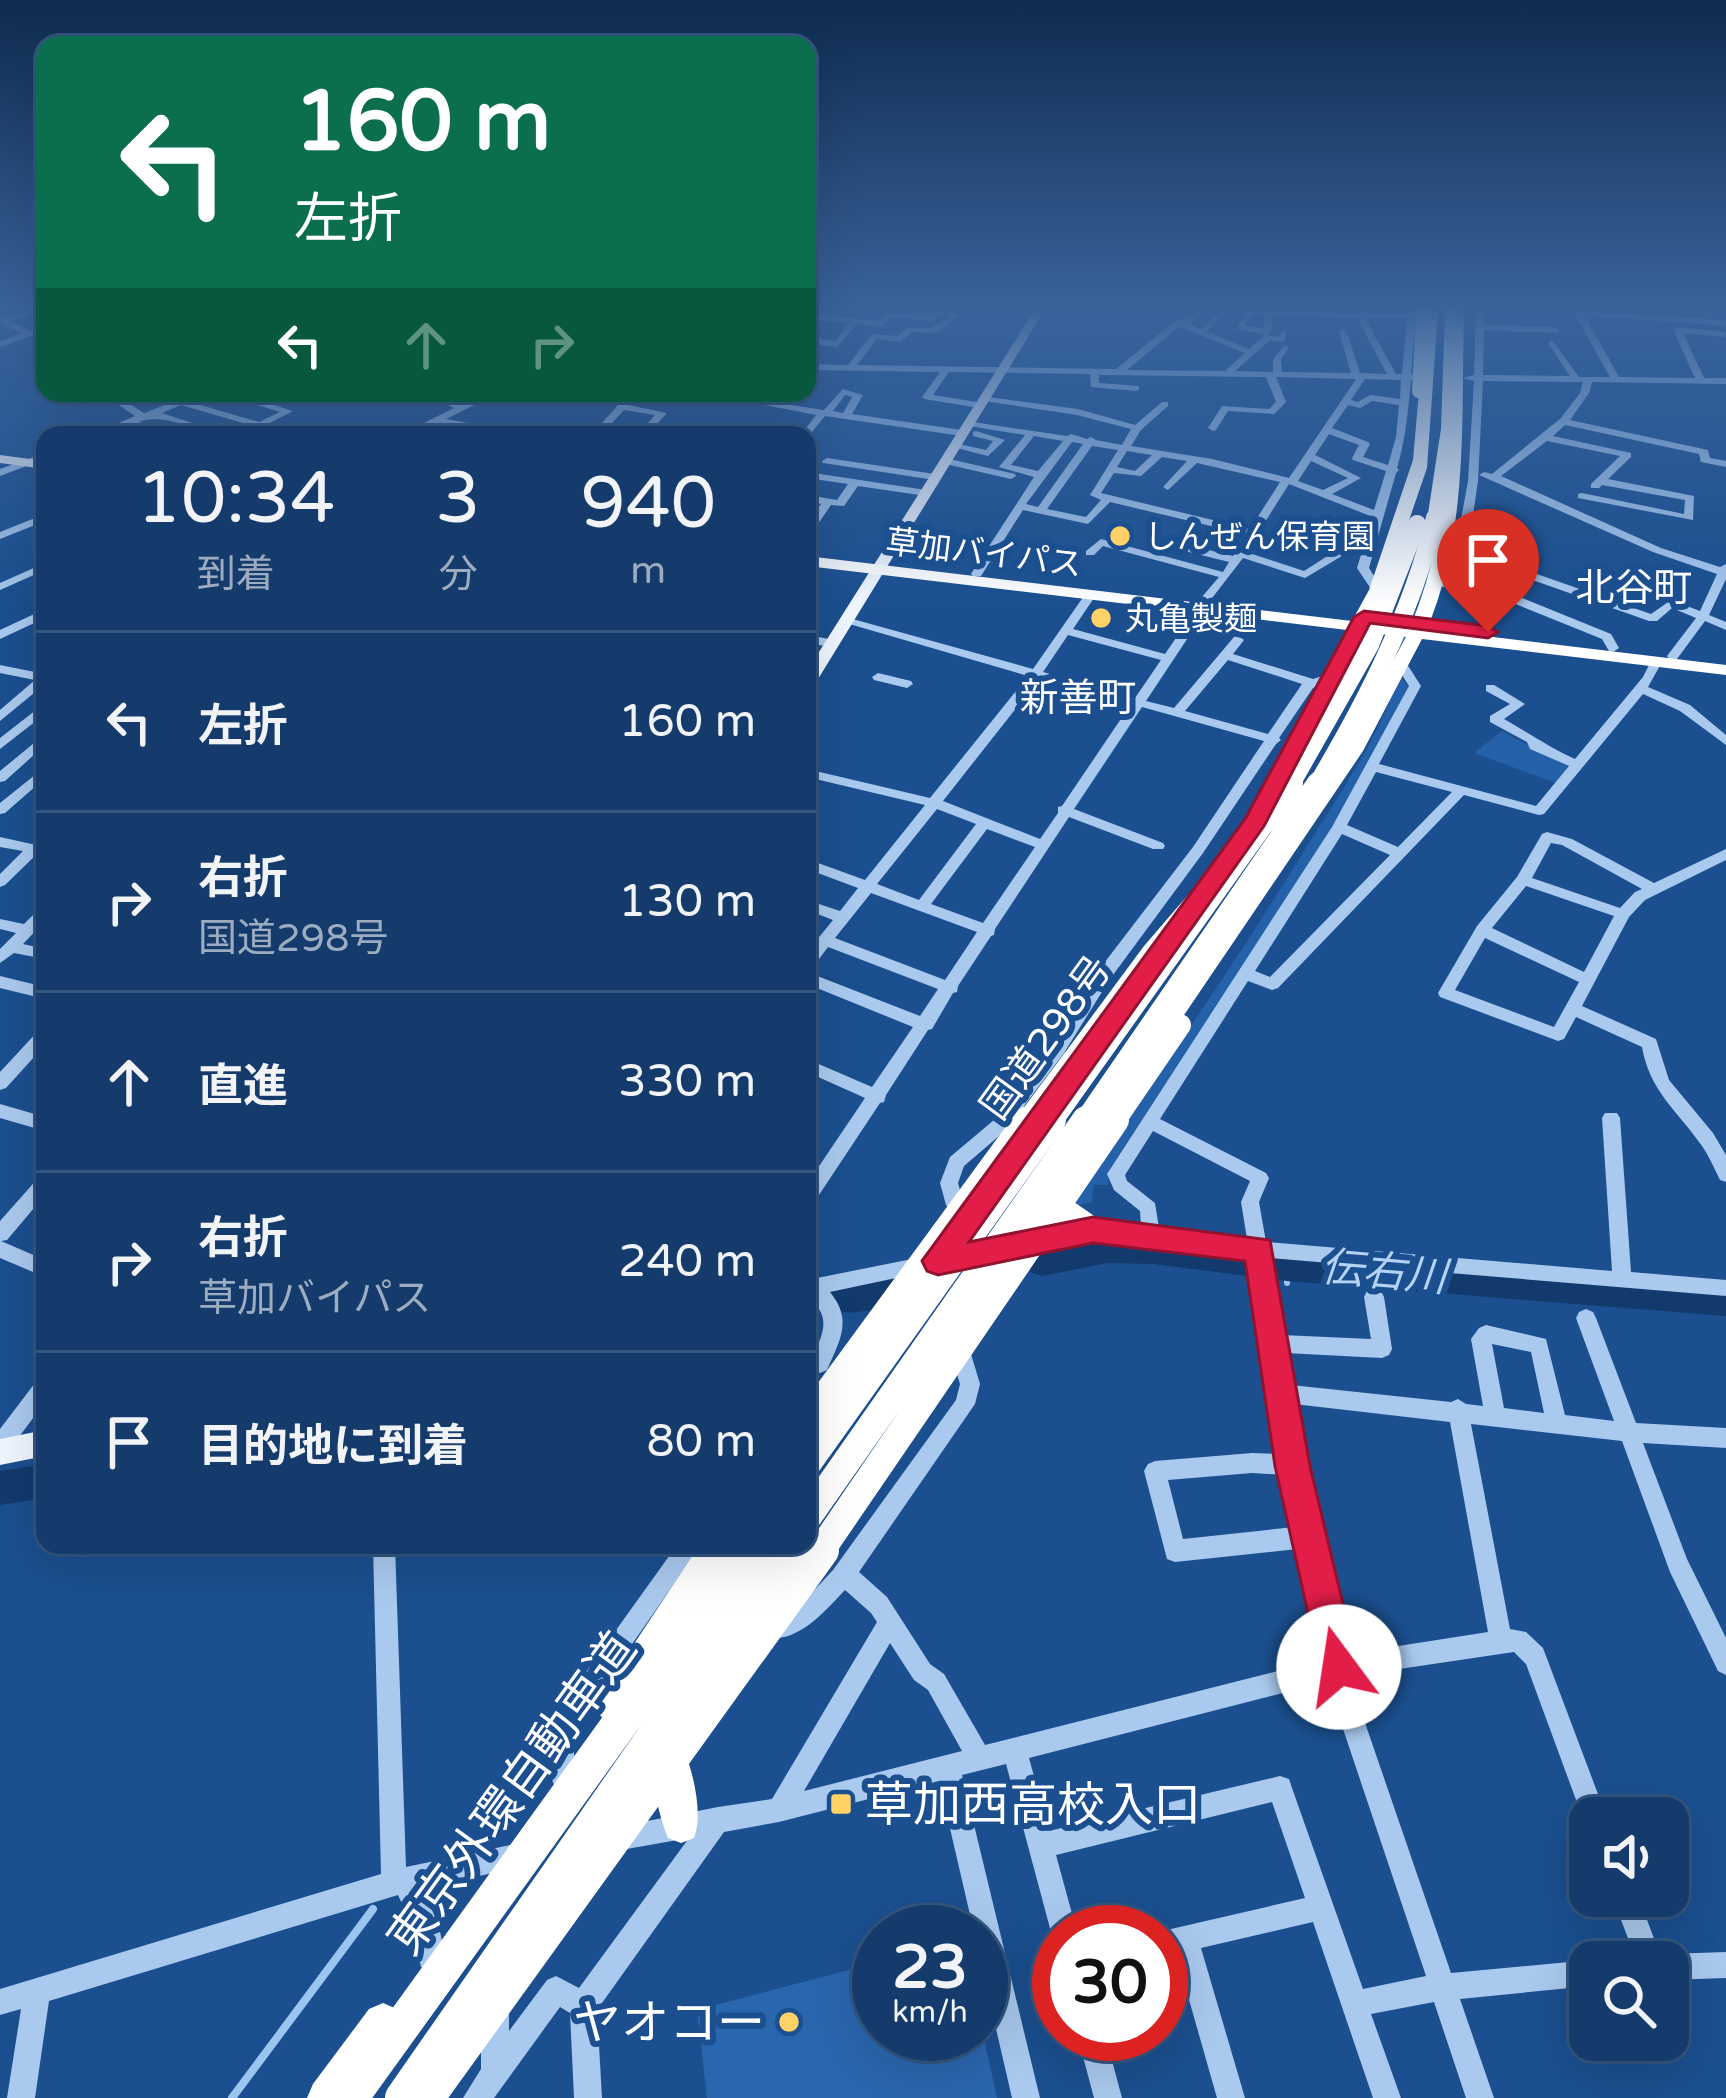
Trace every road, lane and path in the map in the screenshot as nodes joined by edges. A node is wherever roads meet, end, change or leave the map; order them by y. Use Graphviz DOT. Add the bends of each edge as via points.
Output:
graph roads {
  1 [pos="135,409"];
  2 [pos="163,409"];
  3 [pos="205,409"];
  4 [pos="282,409"];
  5 [pos="460,409"];
  6 [pos="634,409"];
  7 [pos="796,409"];
  8 [pos="828,409"];
  9 [pos="850,409"];
  10 [pos="977,409"];
  11 [pos="1039,409"];
  12 [pos="1159,409"];
  13 [pos="1224,409"];
  14 [pos="1235,409"];
  15 [pos="1274,409"];
  16 [pos="1342,409"];
  17 [pos="1405,409"];
  18 [pos="1420,409"];
  19 [pos="1425,409"];
  20 [pos="1428,409"];
  21 [pos="1450,409"];
  22 [pos="1456,409"];
  23 [pos="1473,409"];
  24 [pos="1575,409"];
  25 [pos="824,413"];
  26 [pos="148,415"];
  27 [pos="846,416"];
  28 [pos="1104,418"];
  29 [pos="437,420"];
  30 [pos="1562,421"];
  31 [pos="128,422"];
  32 [pos="454,425"];
  33 [pos="118,426"];
  34 [pos="142,426"];
  35 [pos="190,426"];
  36 [pos="424,426"];
  37 [pos="462,426"];
  38 [pos="650,426"];
  39 [pos="813,426"];
  40 [pos="1137,428"];
  41 [pos="1213,428"];
  42 [pos="1425,429"];
  43 [pos="1328,430"];
  44 [pos="962,433"];
  45 [pos="1033,433"];
  46 [pos="1544,436"];
  47 [pos="1071,437"];
  48 [pos="1090,440"];
  49 [pos="1124,446"];
  50 [pos="1160,452"];
  51 [pos="1309,456"];
  52 [pos="1195,459"];
  53 [pos="827,461"];
  54 [pos="945,461"];
  55 [pos="1726,464"];
  56 [pos="1070,470"];
  57 [pos="1394,470"];
  58 [pos="1108,473"];
  59 [pos="1478,474"];
  60 [pos="1041,475"];
  61 [pos="816,476"];
  62 [pos="1011,476"];
  63 [pos="1494,476"];
  64 [pos="935,477"];
  65 [pos="831,478"];
  66 [pos="1288,481"];
  67 [pos="1600,481"];
  68 [pos="855,482"];
  69 [pos="1168,487"];
  70 [pos="926,494"];
  71 [pos="1322,495"];
  72 [pos="1582,496"];
  73 [pos="1108,499"];
  74 [pos="817,500"];
  75 [pos="1021,506"];
  76 [pos="1567,509"];
  77 [pos="1040,511"];
  78 [pos="1380,516"];
  79 [pos="1197,519"];
  80 [pos="0,520"];
  81 [pos="36,521"];
  82 [pos="18,528"];
  83 [pos="1254,533"];
  84 [pos="0,536"];
  85 [pos="1371,546"];
  86 [pos="1462,552"];
  87 [pos="1090,554"];
  88 [pos="1238,557"];
  89 [pos="816,558"];
  90 [pos="879,566"];
  91 [pos="36,570"];
  92 [pos="1725,570"];
  93 [pos="977,574"];
  94 [pos="1457,575"];
  95 [pos="1226,576"];
  96 [pos="1383,585"];
  97 [pos="1428,586"];
  98 [pos="0,587"];
  99 [pos="1090,595"];
  100 [pos="1203,605"];
  101 [pos="1703,616"];
  102 [pos="36,617"];
  103 [pos="845,621"];
  104 [pos="1361,623"];
  105 [pos="1726,626"];
  106 [pos="1417,630"];
  107 [pos="1066,631"];
  108 [pos="0,635"];
  109 [pos="816,640"];
  110 [pos="1238,640"];
  111 [pos="831,643"];
  112 [pos="1613,648"];
  113 [pos="1226,655"];
  114 [pos="1170,659"];
  115 [pos="1665,659"];
  116 [pos="1726,666"];
  117 [pos="0,669"];
  118 [pos="816,669"];
  119 [pos="1393,670"];
  120 [pos="1036,674"];
  121 [pos="36,676"];
  122 [pos="878,677"];
  123 [pos="1340,677"];
  124 [pos="1311,683"];
  125 [pos="36,685"];
  126 [pos="907,685"];
  127 [pos="1640,688"];
  128 [pos="1474,697"];
  129 [pos="1137,701"];
  130 [pos="2,712"];
  131 [pos="1178,712"];
  132 [pos="36,714"];
  133 [pos="36,718"];
  134 [pos="1274,740"];
  135 [pos="1726,741"];
  136 [pos="0,745"];
  137 [pos="36,746"];
  138 [pos="1576,764"];
  139 [pos="1374,767"];
  140 [pos="816,775"];
  141 [pos="0,778"];
  142 [pos="36,781"];
  143 [pos="1461,791"];
  144 [pos="934,803"];
  145 [pos="0,810"];
  146 [pos="1063,810"];
  147 [pos="985,822"];
  148 [pos="1339,827"];
  149 [pos="0,842"];
  150 [pos="1041,844"];
  151 [pos="1158,846"];
  152 [pos="36,849"];
  153 [pos="36,853"];
  154 [pos="1399,853"];
  155 [pos="1726,854"];
  156 [pos="816,867"];
  157 [pos="1221,872"];
  158 [pos="1522,880"];
  159 [pos="0,882"];
  160 [pos="868,886"];
  161 [pos="1260,889"];
  162 [pos="1654,889"];
  163 [pos="922,906"];
  164 [pos="816,908"];
  165 [pos="1623,914"];
  166 [pos="844,918"];
  167 [pos="36,921"];
  168 [pos="0,924"];
  169 [pos="27,930"];
  170 [pos="1482,930"];
  171 [pos="989,931"];
  172 [pos="826,940"];
  173 [pos="5,952"];
  174 [pos="36,954"];
  175 [pos="816,954"];
  176 [pos="816,969"];
  177 [pos="1245,973"];
  178 [pos="1586,980"];
  179 [pos="0,982"];
  180 [pos="951,988"];
  181 [pos="36,991"];
  182 [pos="1571,1008"];
  183 [pos="926,1025"];
  184 [pos="36,1044"];
  185 [pos="816,1069"];
  186 [pos="0,1083"];
  187 [pos="878,1097"];
  188 [pos="0,1111"];
  189 [pos="1611,1118"];
  190 [pos="36,1121"];
  191 [pos="1150,1122"];
  192 [pos="1726,1175"];
  193 [pos="816,1186"];
  194 [pos="36,1192"];
  195 [pos="1048,1195"];
  196 [pos="969,1219"];
  197 [pos="1093,1230"];
  198 [pos="0,1234"];
  199 [pos="1150,1234"];
  200 [pos="1013,1245"];
  201 [pos="7,1252"];
  202 [pos="1259,1254"];
  203 [pos="938,1261"];
  204 [pos="36,1265"];
  205 [pos="0,1272"];
  206 [pos="1622,1280"];
  207 [pos="816,1287"];
  208 [pos="1726,1288"];
  209 [pos="816,1293"];
  210 [pos="1374,1297"];
  211 [pos="1586,1318"];
  212 [pos="954,1331"];
  213 [pos="1273,1343"];
  214 [pos="866,1360"];
  215 [pos="816,1367"];
  216 [pos="816,1372"];
  217 [pos="1280,1393"];
  218 [pos="36,1399"];
  219 [pos="816,1409"];
  220 [pos="1457,1409"];
  221 [pos="1495,1414"];
  222 [pos="1556,1421"];
  223 [pos="816,1429"];
  224 [pos="1631,1430"];
  225 [pos="1726,1438"];
  226 [pos="36,1444"];
  227 [pos="0,1449"];
  228 [pos="816,1451"];
  229 [pos="1293,1466"];
  230 [pos="816,1505"];
  231 [pos="816,1530"];
  232 [pos="1306,1537"];
  233 [pos="385,1554"];
  234 [pos="684,1554"];
  235 [pos="716,1554"];
  236 [pos="724,1554"];
  237 [pos="742,1554"];
  238 [pos="782,1554"];
  239 [pos="799,1554"];
  240 [pos="844,1574"];
  241 [pos="890,1621"];
  242 [pos="743,1635"];
  243 [pos="1501,1640"];
  244 [pos="1726,1663"];
  245 [pos="1339,1667"];
  246 [pos="666,1746"];
  247 [pos="1015,1751"];
  248 [pos="980,1760"];
  249 [pos="948,1768"];
  250 [pos="563,1776"];
  251 [pos="1587,1797"];
  252 [pos="779,1810"];
  253 [pos="718,1819"];
  254 [pos="681,1825"];
  255 [pos="600,1841"];
  256 [pos="1041,1846"];
  257 [pos="504,1872"];
  258 [pos="399,1882"];
  259 [pos="1057,1905"];
  260 [pos="1318,1908"];
  261 [pos="1188,1938"];
  262 [pos="430,1958"];
  263 [pos="1726,1965"];
  264 [pos="1689,1966"];
  265 [pos="1569,1975"];
  266 [pos="1188,1982"];
  267 [pos="1440,1987"];
  268 [pos="37,1992"];
  269 [pos="495,1994"];
  270 [pos="0,2002"];
  271 [pos="1353,2004"];
  272 [pos="584,2006"];
  273 [pos="1098,2061"];
  274 [pos="494,2072"];
  275 [pos="21,2098"];
  276 [pos="327,2098"];
  277 [pos="350,2098"];
  278 [pos="404,2098"];
  279 [pos="425,2098"];
  280 [pos="477,2098"];
  281 [pos="588,2098"];
  282 [pos="1027,2098"];
  283 [pos="1108,2098"];
  284 [pos="1231,2098"];
  285 [pos="1387,2098"];
  286 [pos="1480,2098"];
  1 -- 26 [label="street"];
  2 -- 26 [label="street"];
  3 -- 4 [label="street" via="260,425 289,411"];
  5 -- 29 [label="street"];
  6 -- 38 [label="street" via="662,413"];
  7 -- 25 [label="street"];
  8 -- 25 [label="street"];
  9 -- 27 [label="street"];
  10 -- 44 [label="main road"];
  11 -- 28 [label="street"];
  12 -- 40 [label="street"];
  13 -- 41 [label="street"];
  14 -- 15 [label="street"];
  16 -- 43 [label="street"];
  17 -- 57 [label="street"];
  18 -- 42 [label="highway"];
  19 -- 42 [label="highway"];
  20 -- 228 [label="highway, bridge" via="1419,518 1345,694 1254,841"];
  21 -- 230 [label="highway, bridge" via="1435,520 1407,607 1358,712 1256,877"];
  22 -- 97 [label="highway" via="1451,513"];
  23 -- 59 [label="street"];
  24 -- 30 [label="street"];
  25 -- 27 [label="street"];
  25 -- 39 [label="street"];
  26 -- 31 [label="street"];
  26 -- 35 [label="street"];
  27 -- 44 [label="street"];
  28 -- 40 [label="street"];
  28 -- 48 [label="street"];
  29 -- 32 [label="street"];
  29 -- 36 [label="street"];
  30 -- 46 [label="street"];
  30 -- 55 [label="street" via="1704,452 1705,460"];
  31 -- 33 [label="street"];
  31 -- 34 [label="street"];
  32 -- 37 [label="street"];
  40 -- 49 [label="street"];
  42 -- 96 [label="highway, 国道298号"];
  43 -- 51 [label="street"];
  43 -- 57 [label="street" via="1365,444 1357,458"];
  44 -- 45 [label="street"];
  44 -- 54 [label="main road"];
  45 -- 47 [label="street"];
  45 -- 60 [label="street" via="1004,467"];
  46 -- 63 [label="street"];
  46 -- 67 [label="street" via="1627,455"];
  47 -- 48 [label="street"];
  47 -- 60 [label="street"];
  48 -- 49 [label="street"];
  48 -- 56 [label="street"];
  49 -- 50 [label="street"];
  49 -- 58 [label="street"];
  50 -- 52 [label="street"];
  50 -- 58 [label="street" via="1138,474"];
  51 -- 66 [label="street"];
  51 -- 71 [label="street" via="1356,478"];
  52 -- 66 [label="street"];
  52 -- 69 [label="street"];
  53 -- 64 [label="street"];
  54 -- 62 [label="street"];
  54 -- 64 [label="main road"];
  56 -- 58 [label="street"];
  56 -- 77 [label="street"];
  57 -- 78 [label="street"];
  58 -- 73 [label="street" via="1095,495"];
  59 -- 63 [label="street"];
  59 -- 86 [label="street"];
  60 -- 75 [label="street"];
  61 -- 65 [label="street"];
  63 -- 76 [label="street"];
  64 -- 70 [label="main road"];
  65 -- 68 [label="street"];
  65 -- 74 [label="street"];
  66 -- 71 [label="street"];
  66 -- 83 [label="street"];
  67 -- 72 [label="street"];
  67 -- 72 [label="street" via="1690,498 1689,518"];
  68 -- 70 [label="street"];
  68 -- 74 [label="street" via="840,504"];
  70 -- 90 [label="main road"];
  71 -- 78 [label="street"];
  72 -- 76 [label="street"];
  73 -- 77 [label="street" via="1088,521"];
  73 -- 79 [label="street"];
  75 -- 77 [label="street"];
  75 -- 93 [label="street"];
  76 -- 92 [label="street"];
  78 -- 85 [label="street"];
  79 -- 83 [label="street"];
  79 -- 88 [label="street" via="1177,546"];
  80 -- 82 [label="street"];
  81 -- 82 [label="street"];
  82 -- 84 [label="street"];
  83 -- 88 [label="street"];
  85 -- 88 [label="street" via="1355,543 1305,575"];
  85 -- 96 [label="street" via="1364,576"];
  86 -- 94 [label="street"];
  86 -- 101 [label="street" via="1653,619 1671,603"];
  87 -- 95 [label="street" via="1101,542"];
  88 -- 95 [label="street"];
  89 -- 90 [label="highway, 草加バイパス"];
  90 -- 93 [label="highway, 草加バイパス"];
  90 -- 99 [label="highway, 草加バイパス"];
  90 -- 103 [label="main road"];
  91 -- 98 [label="street"];
  92 -- 101 [label="street"];
  93 -- 100 [label="highway, 草加バイパス"];
  94 -- 97 [label="street" via="1455,583"];
  94 -- 112 [label="street" via="1607,637"];
  95 -- 100 [label="street"];
  96 -- 104 [label="highway, 国道298号"];
  97 -- 106 [label="highway"];
  99 -- 100 [label="highway, 草加バイパス"];
  99 -- 107 [label="street"];
  100 -- 104 [label="highway, 草加バイパス"];
  100 -- 114 [label="street"];
  101 -- 105 [label="street"];
  101 -- 115 [label="street"];
  102 -- 108 [label="street"];
  103 -- 111 [label="main road"];
  103 -- 120 [label="street"];
  104 -- 106 [label="highway, 草加バイパス"];
  104 -- 123 [label="highway, 国道298号"];
  106 -- 112 [label="highway, 草加バイパス"];
  106 -- 115 [label="highway, 草加バイパス"];
  106 -- 119 [label="highway"];
  107 -- 114 [label="street"];
  107 -- 120 [label="street"];
  109 -- 111 [label="street"];
  110 -- 113 [label="street"];
  111 -- 118 [label="main road"];
  112 -- 115 [label="highway, 草加バイパス"];
  113 -- 124 [label="street"];
  113 -- 131 [label="street"];
  114 -- 129 [label="street"];
  115 -- 116 [label="highway, 草加バイパス"];
  115 -- 127 [label="street"];
  117 -- 121 [label="street"];
  119 -- 139 [label="street" via="1415,686"];
  119 -- 161 [label="highway"];
  120 -- 129 [label="street"];
  120 -- 144 [label="street"];
  122 -- 126 [label="street"];
  123 -- 124 [label="street"];
  123 -- 157 [label="highway, 国道298号"];
  124 -- 134 [label="street"];
  125 -- 130 [label="street"];
  127 -- 135 [label="street" via="1685,708"];
  127 -- 138 [label="street"];
  128 -- 138 [label="street" via="1496,685 1519,704 1490,716"];
  129 -- 131 [label="street"];
  129 -- 146 [label="street"];
  130 -- 132 [label="street"];
  131 -- 134 [label="street"];
  133 -- 136 [label="street"];
  134 -- 196 [label="street" via="1058,1049 1000,1125 956,1162 950,1194"];
  137 -- 141 [label="street"];
  138 -- 143 [label="street" via="1539,811"];
  139 -- 143 [label="street"];
  139 -- 148 [label="street"];
  140 -- 144 [label="street"];
  142 -- 145 [label="street"];
  143 -- 154 [label="street"];
  144 -- 147 [label="street"];
  144 -- 160 [label="street"];
  146 -- 150 [label="street"];
  146 -- 151 [label="street"];
  147 -- 150 [label="street"];
  147 -- 163 [label="street"];
  148 -- 154 [label="street"];
  148 -- 177 [label="street"];
  149 -- 152 [label="street"];
  150 -- 171 [label="street"];
  153 -- 159 [label="street"];
  154 -- 177 [label="street" via="1273,984"];
  155 -- 162 [label="street"];
  156 -- 160 [label="street"];
  157 -- 196 [label="highway, 国道298号"];
  157 -- 219 [label="highway, bridge" via="1151,952"];
  158 -- 162 [label="street" via="1547,837"];
  158 -- 165 [label="street"];
  158 -- 170 [label="street"];
  160 -- 163 [label="street"];
  160 -- 166 [label="street"];
  161 -- 195 [label="highway"];
  161 -- 279 [label="highway, bridge" via="1180,1025 839,1525"];
  162 -- 165 [label="street"];
  163 -- 171 [label="street"];
  164 -- 166 [label="street"];
  165 -- 178 [label="street"];
  166 -- 172 [label="street"];
  167 -- 169 [label="street"];
  168 -- 169 [label="street"];
  169 -- 173 [label="street"];
  170 -- 178 [label="street"];
  170 -- 182 [label="street" via="1446,993 1558,1034"];
  171 -- 180 [label="street"];
  172 -- 175 [label="street"];
  172 -- 180 [label="street"];
  173 -- 174 [label="street"];
  176 -- 183 [label="street"];
  177 -- 191 [label="street"];
  178 -- 182 [label="street"];
  179 -- 181 [label="street"];
  180 -- 183 [label="street"];
  182 -- 192 [label="street" via="1650,1043 1652,1071 1715,1143"];
  183 -- 187 [label="street"];
  184 -- 186 [label="street"];
  185 -- 187 [label="street"];
  187 -- 193 [label="street"];
  188 -- 190 [label="street"];
  189 -- 206 [label="street"];
  191 -- 199 [label="street" via="1116,1174 1149,1208"];
  191 -- 202 [label="street" via="1260,1178 1250,1202"];
  194 -- 198 [label="street"];
  195 -- 197 [label="highway"];
  195 -- 200 [label="highway"];
  196 -- 203 [label="highway, 国道298号"];
  197 -- 199 [label="street"];
  197 -- 200 [label="street"];
  199 -- 202 [label="street"];
  200 -- 203 [label="street"];
  200 -- 212 [label="highway"];
  201 -- 204 [label="street"];
  201 -- 205 [label="street"];
  202 -- 206 [label="street"];
  202 -- 213 [label="street"];
  203 -- 207 [label="street"];
  203 -- 214 [label="highway, 国道298号"];
  206 -- 208 [label="street"];
  209 -- 215 [label="street" via="837,1319"];
  210 -- 213 [label="street" via="1382,1349"];
  211 -- 224 [label="street"];
  212 -- 231 [label="highway"];
  212 -- 240 [label="street" via="970,1384 965,1403"];
  213 -- 217 [label="street"];
  214 -- 216 [label="street"];
  214 -- 223 [label="highway, 国道298号"];
  217 -- 220 [label="street"];
  217 -- 229 [label="street"];
  218 -- 227 [label="street"];
  220 -- 221 [label="street"];
  220 -- 243 [label="street"];
  221 -- 222 [label="street"];
  221 -- 222 [label="street" via="1486,1334 1538,1345"];
  222 -- 224 [label="street"];
  224 -- 225 [label="street"];
  224 -- 244 [label="street" via="1678,1564"];
  226 -- 227 [label="main road"];
  229 -- 232 [label="street"];
  229 -- 232 [label="street" via="1155,1471 1175,1551"];
  232 -- 245 [label="street"];
  233 -- 258 [label="street"];
  234 -- 250 [label="street" via="561,1726"];
  235 -- 257 [label="highway, bridge"];
  236 -- 250 [label="highway"];
  237 -- 257 [label="highway, 東京外環自動車道, bridge"];
  238 -- 278 [label="highway, 東京外環自動車道, bridge"];
  239 -- 242 [label="highway"];
  240 -- 241 [label="street"];
  240 -- 242 [label="street" via="790,1623"];
  241 -- 248 [label="street"];
  241 -- 252 [label="street"];
  242 -- 246 [label="highway"];
  243 -- 245 [label="street"];
  243 -- 251 [label="street" via="1518,1640 1534,1656"];
  245 -- 247 [label="street"];
  245 -- 267 [label="street"];
  246 -- 254 [label="highway"];
  246 -- 255 [label="highway"];
  247 -- 248 [label="street"];
  247 -- 256 [label="street"];
  248 -- 249 [label="street"];
  249 -- 252 [label="street"];
  249 -- 282 [label="street"];
  250 -- 257 [label="highway"];
  252 -- 253 [label="street"];
  253 -- 254 [label="street"];
  253 -- 272 [label="street"];
  254 -- 255 [label="street"];
  255 -- 257 [label="street"];
  255 -- 269 [label="highway"];
  256 -- 259 [label="street"];
  256 -- 260 [label="street" via="1280,1788"];
  257 -- 258 [label="street"];
  257 -- 262 [label="highway"];
  257 -- 277 [label="highway, 東京外環自動車道, bridge"];
  258 -- 262 [label="street" via="425,1923"];
  258 -- 268 [label="street"];
  260 -- 261 [label="street"];
  260 -- 271 [label="street"];
  262 -- 276 [label="highway"];
  263 -- 264 [label="street"];
  265 -- 267 [label="street"];
  266 -- 284 [label="street"];
  267 -- 271 [label="street"];
  267 -- 286 [label="street"];
  268 -- 270 [label="street"];
  268 -- 275 [label="street"];
  269 -- 274 [label="street"];
  269 -- 279 [label="highway"];
  271 -- 285 [label="street"];
  272 -- 274 [label="street" via="556,1989"];
  272 -- 281 [label="street"];
  273 -- 283 [label="street"];
  274 -- 280 [label="street"];
}
